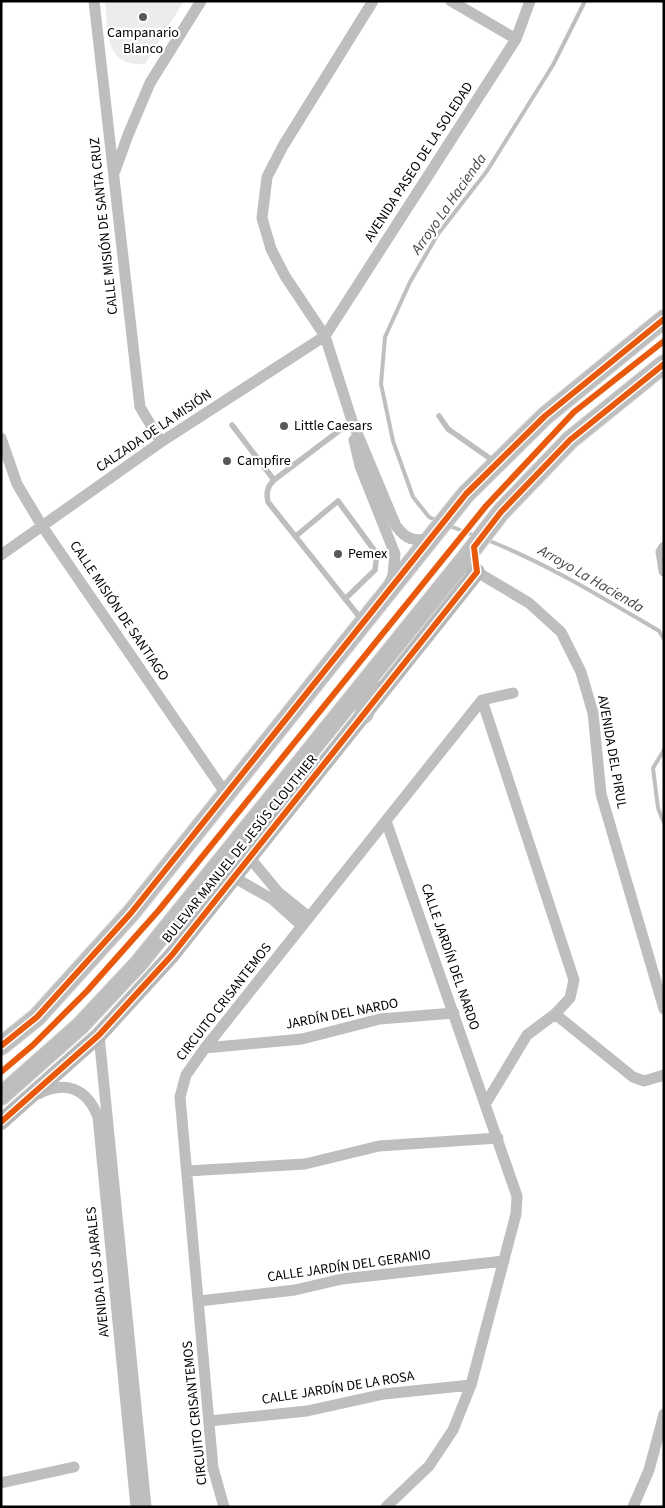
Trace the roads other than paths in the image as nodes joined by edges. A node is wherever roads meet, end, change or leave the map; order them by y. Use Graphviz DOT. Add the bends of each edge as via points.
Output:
graph roads {
  1 [pos="94,1"];
  2 [pos="201,1"];
  3 [pos="373,1"];
  4 [pos="451,1"];
  5 [pos="530,1"];
  6 [pos="516,39"];
  7 [pos="114,175"];
  8 [pos="664,319"];
  9 [pos="325,336"];
  10 [pos="664,364"];
  11 [pos="439,416"];
  12 [pos="352,421"];
  13 [pos="232,425"];
  14 [pos="1,438"];
  15 [pos="161,442"];
  16 [pos="496,463"];
  17 [pos="274,480"];
  18 [pos="42,526"];
  19 [pos="296,536"];
  20 [pos="429,539"];
  21 [pos="664,547"];
  22 [pos="1,555"];
  23 [pos="472,560"];
  24 [pos="664,571"];
  25 [pos="385,596"];
  26 [pos="345,598"];
  27 [pos="364,622"];
  28 [pos="370,676"];
  29 [pos="513,693"];
  30 [pos="482,700"];
  31 [pos="364,714"];
  32 [pos="226,794"];
  33 [pos="386,821"];
  34 [pos="250,858"];
  35 [pos="235,878"];
  36 [pos="306,922"];
  37 [pos="664,1009"];
  38 [pos="454,1013"];
  39 [pos="555,1014"];
  40 [pos="99,1035"];
  41 [pos="1,1046"];
  42 [pos="205,1048"];
  43 [pos="664,1075"];
  44 [pos="1,1096"];
  45 [pos="32,1097"];
  46 [pos="486,1103"];
  47 [pos="1,1122"];
  48 [pos="498,1138"];
  49 [pos="187,1171"];
  50 [pos="504,1261"];
  51 [pos="199,1301"];
  52 [pos="471,1385"];
  53 [pos="664,1414"];
  54 [pos="209,1421"];
  55 [pos="74,1467"];
  56 [pos="1,1483"];
  57 [pos="136,1507"];
  58 [pos="146,1507"];
  59 [pos="224,1507"];
  60 [pos="386,1507"];
  61 [pos="633,1507"];
  1 -- 7 [label="street, CALLE MISIÓN DE SANTA CRUZ"];
  2 -- 7 [label="street" via="150,83"];
  3 -- 9 [label="street" via="267,177 262,218 271,249 289,283"];
  4 -- 6 [label="street"];
  5 -- 6 [label="street, AVENIDA PASEO DE LA SOLEDAD"];
  6 -- 9 [label="street, AVENIDA PASEO DE LA SOLEDAD"];
  7 -- 15 [label="street, CALLE MISIÓN DE SANTA CRUZ" via="140,407"];
  8 -- 16 [label="main road" via="544,416"];
  9 -- 12 [label="street"];
  9 -- 15 [label="street, CALZADA DE LA MISIÓN"];
  10 -- 23 [label="main road" via="570,440 501,512"];
  11 -- 16 [label="lane" via="448,429"];
  12 -- 17 [label="lane"];
  12 -- 20 [label="street" via="396,526 405,537 414,541"];
  12 -- 25 [label="street" via="360,466 395,554 393,575"];
  13 -- 17 [label="lane"];
  14 -- 18 [label="street, CALLE MISIÓN DE SANTIAGO" via="17,484"];
  15 -- 18 [label="street, CALZADA DE LA MISIÓN"];
  16 -- 20 [label="main road"];
  17 -- 19 [label="lane" via="268,486 268,502"];
  18 -- 22 [label="street, CALZADA DE LA MISIÓN"];
  18 -- 32 [label="street, CALLE MISIÓN DE SANTIAGO"];
  19 -- 26 [label="lane"];
  19 -- 26 [label="lane" via="338,501 377,554 375,570"];
  20 -- 25 [label="main road"];
  21 -- 24 [label="street" via="661,552"];
  23 -- 28 [label="main road"];
  23 -- 31 [label="street, BULEVAR MANUEL DE JESÚS CLOUTHIER"];
  23 -- 37 [label="street, AVENIDA DEL PIRUL" via="529,602 561,632 580,672 593,713 601,794"];
  25 -- 27 [label="main road"];
  26 -- 27 [label="lane"];
  27 -- 32 [label="main road"];
  28 -- 31 [label="main road"];
  28 -- 44 [label="main road" via="139,963 80,1026"];
  29 -- 30 [label="street"];
  30 -- 33 [label="street, CIRCUITO CRISANTEMOS"];
  30 -- 39 [label="street" via="574,980 570,998"];
  31 -- 34 [label="street, BULEVAR MANUEL DE JESÚS CLOUTHIER"];
  32 -- 41 [label="main road" via="131,913 37,1017"];
  33 -- 36 [label="street, CIRCUITO CRISANTEMOS"];
  33 -- 38 [label="street, CALLE JARDÍN DEL NARDO"];
  34 -- 35 [label="street, BULEVAR MANUEL DE JESÚS CLOUTHIER"];
  34 -- 36 [label="street"];
  35 -- 36 [label="street"];
  35 -- 40 [label="street, BULEVAR MANUEL DE JESÚS CLOUTHIER"];
  36 -- 42 [label="street, CIRCUITO CRISANTEMOS"];
  38 -- 42 [label="street, JARDÍN DEL NARDO" via="380,1019 302,1039"];
  38 -- 46 [label="street, CALLE JARDÍN DEL NARDO"];
  39 -- 43 [label="street" via="633,1077 644,1081"];
  39 -- 46 [label="street" via="527,1035"];
  40 -- 45 [label="street, BULEVAR MANUEL DE JESÚS CLOUTHIER"];
  40 -- 58 [label="street, AVENIDA LOS JARALES"];
  42 -- 49 [label="street, CIRCUITO CRISANTEMOS" via="182,1085 180,1097"];
  45 -- 47 [label="street, BULEVAR MANUEL DE JESÚS CLOUTHIER"];
  45 -- 57 [label="street, AVENIDA LOS JARALES" via="58,1086 75,1089 90,1101 98,1117"];
  46 -- 48 [label="street"];
  48 -- 49 [label="street" via="379,1146 305,1164"];
  48 -- 50 [label="street" via="517,1196 516,1214"];
  49 -- 51 [label="street, CIRCUITO CRISANTEMOS"];
  50 -- 51 [label="street, CALLE JARDÍN DEL GERANIO" via="342,1279 295,1290"];
  50 -- 52 [label="street"];
  51 -- 54 [label="street, CIRCUITO CRISANTEMOS"];
  52 -- 54 [label="street, CALLE JARDÍN DE LA ROSA" via="384,1394 307,1411"];
  52 -- 60 [label="street" via="452,1430 429,1466"];
  53 -- 61 [label="street" via="649,1470"];
  54 -- 59 [label="street, CIRCUITO CRISANTEMOS" via="213,1468"];
  55 -- 56 [label="street"];
}
